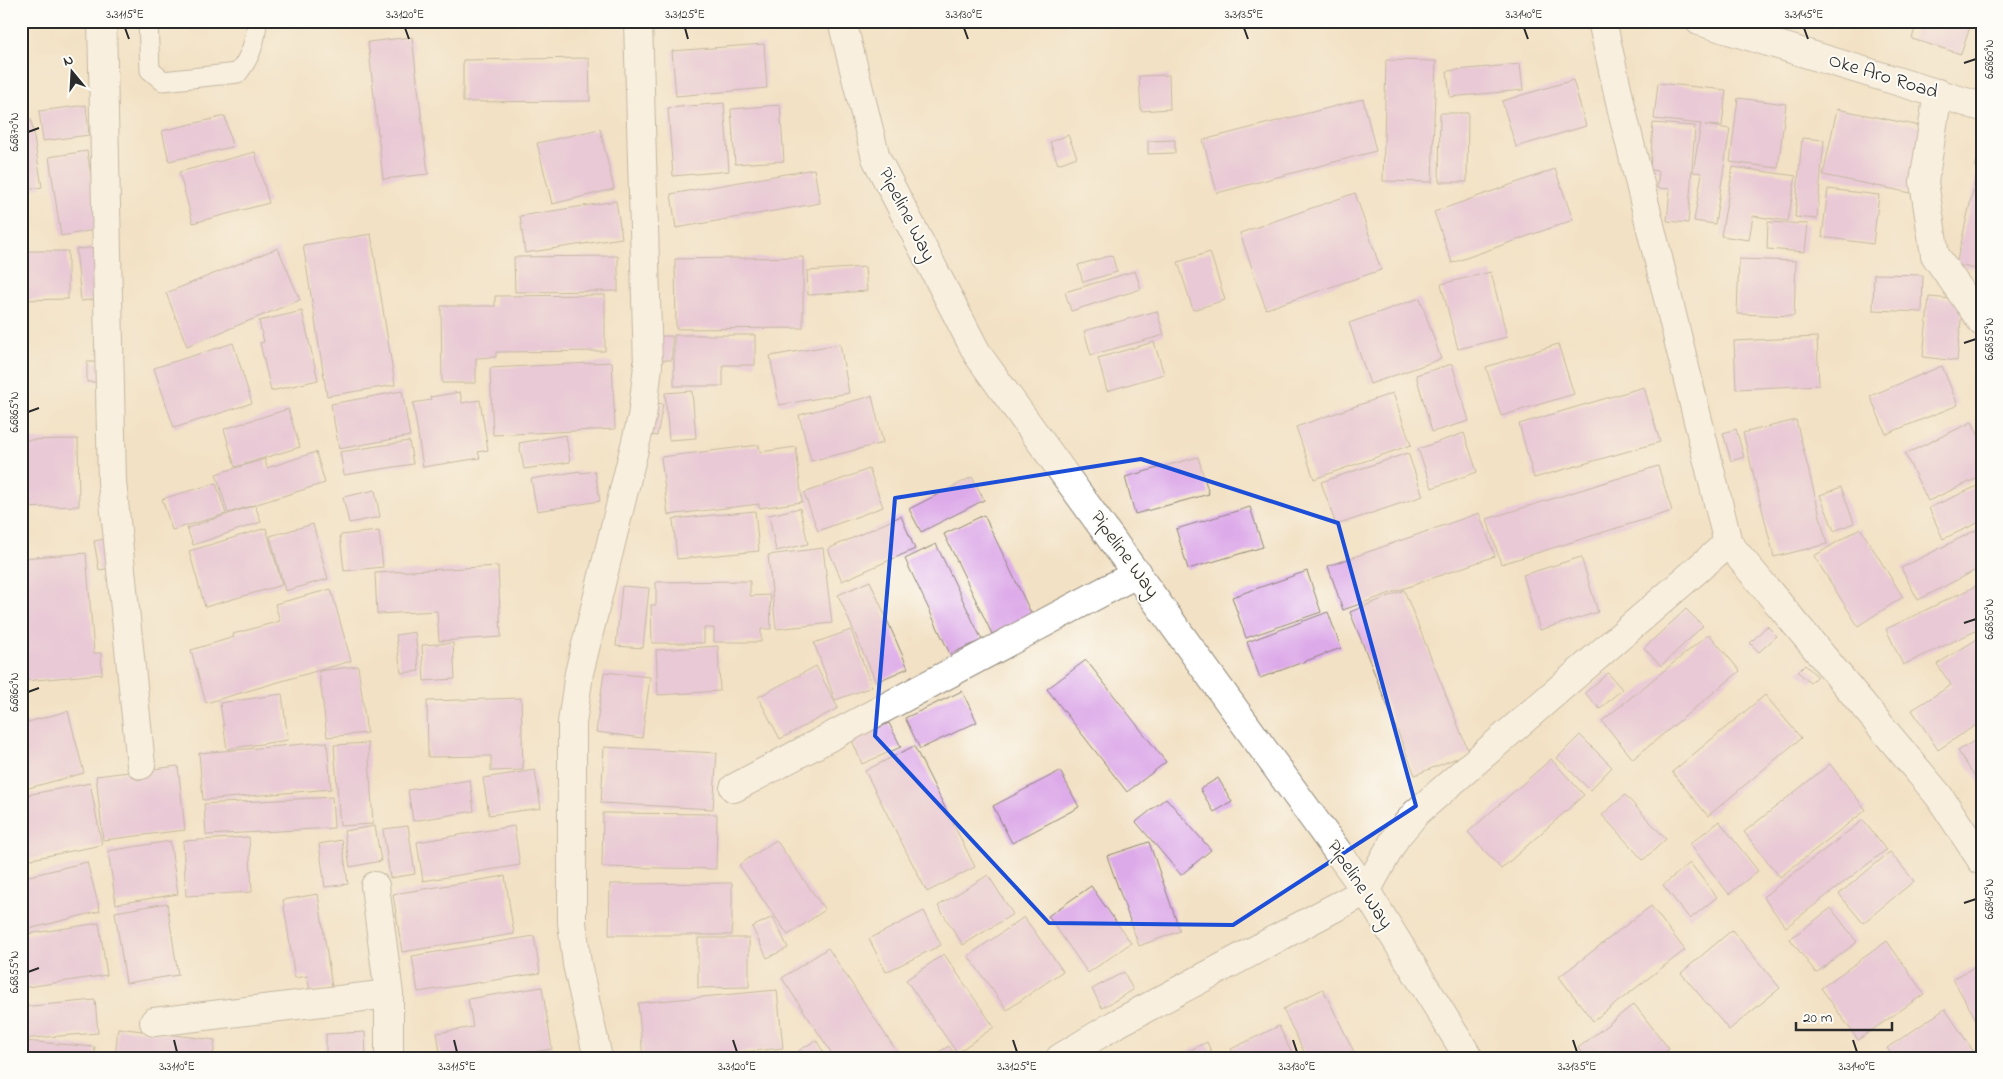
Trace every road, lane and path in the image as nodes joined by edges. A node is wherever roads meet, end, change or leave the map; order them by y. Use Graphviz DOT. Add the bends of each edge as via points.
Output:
graph roads {
  1 [pos="102,21"];
  2 [pos="148,21"];
  3 [pos="257,21"];
  4 [pos="638,21"];
  5 [pos="842,21"];
  6 [pos="1602,21"];
  7 [pos="1701,21"];
  8 [pos="1938,93"];
  9 [pos="1982,106"];
  10 [pos="1982,322"];
  11 [pos="1728,543"];
  12 [pos="1138,573"];
  13 [pos="141,765"];
  14 [pos="734,788"];
  15 [pos="1982,861"];
  16 [pos="375,886"];
  17 [pos="1366,891"];
  18 [pos="390,994"];
  19 [pos="154,1022"];
  20 [pos="388,1058"];
  21 [pos="598,1058"];
  22 [pos="1060,1058"];
  23 [pos="1469,1058"];
  1 -- 13 [label="street" via="112,482"];
  2 -- 3 [label="lane" via="150,70 163,81 238,73 248,60"];
  4 -- 21 [label="street" via="648,366 642,417 579,673 572,722 572,922 577,964"];
  5 -- 12 [label="street, Pipeline Way" via="876,158 978,355"];
  6 -- 11 [label="street"];
  7 -- 8 [label="street, Oke Aro Road"];
  8 -- 9 [label="street, Oke Aro Road"];
  8 -- 10 [label="street" via="1924,182 1935,256"];
  11 -- 15 [label="street" via="1939,796"];
  11 -- 17 [label="street" via="1416,813 1396,837"];
  12 -- 14 [label="street"];
  12 -- 17 [label="street, Pipeline Way"];
  16 -- 18 [label="street"];
  17 -- 22 [label="street" via="1116,1024"];
  17 -- 23 [label="street, Pipeline Way"];
  18 -- 19 [label="street"];
  18 -- 20 [label="street"];
}
